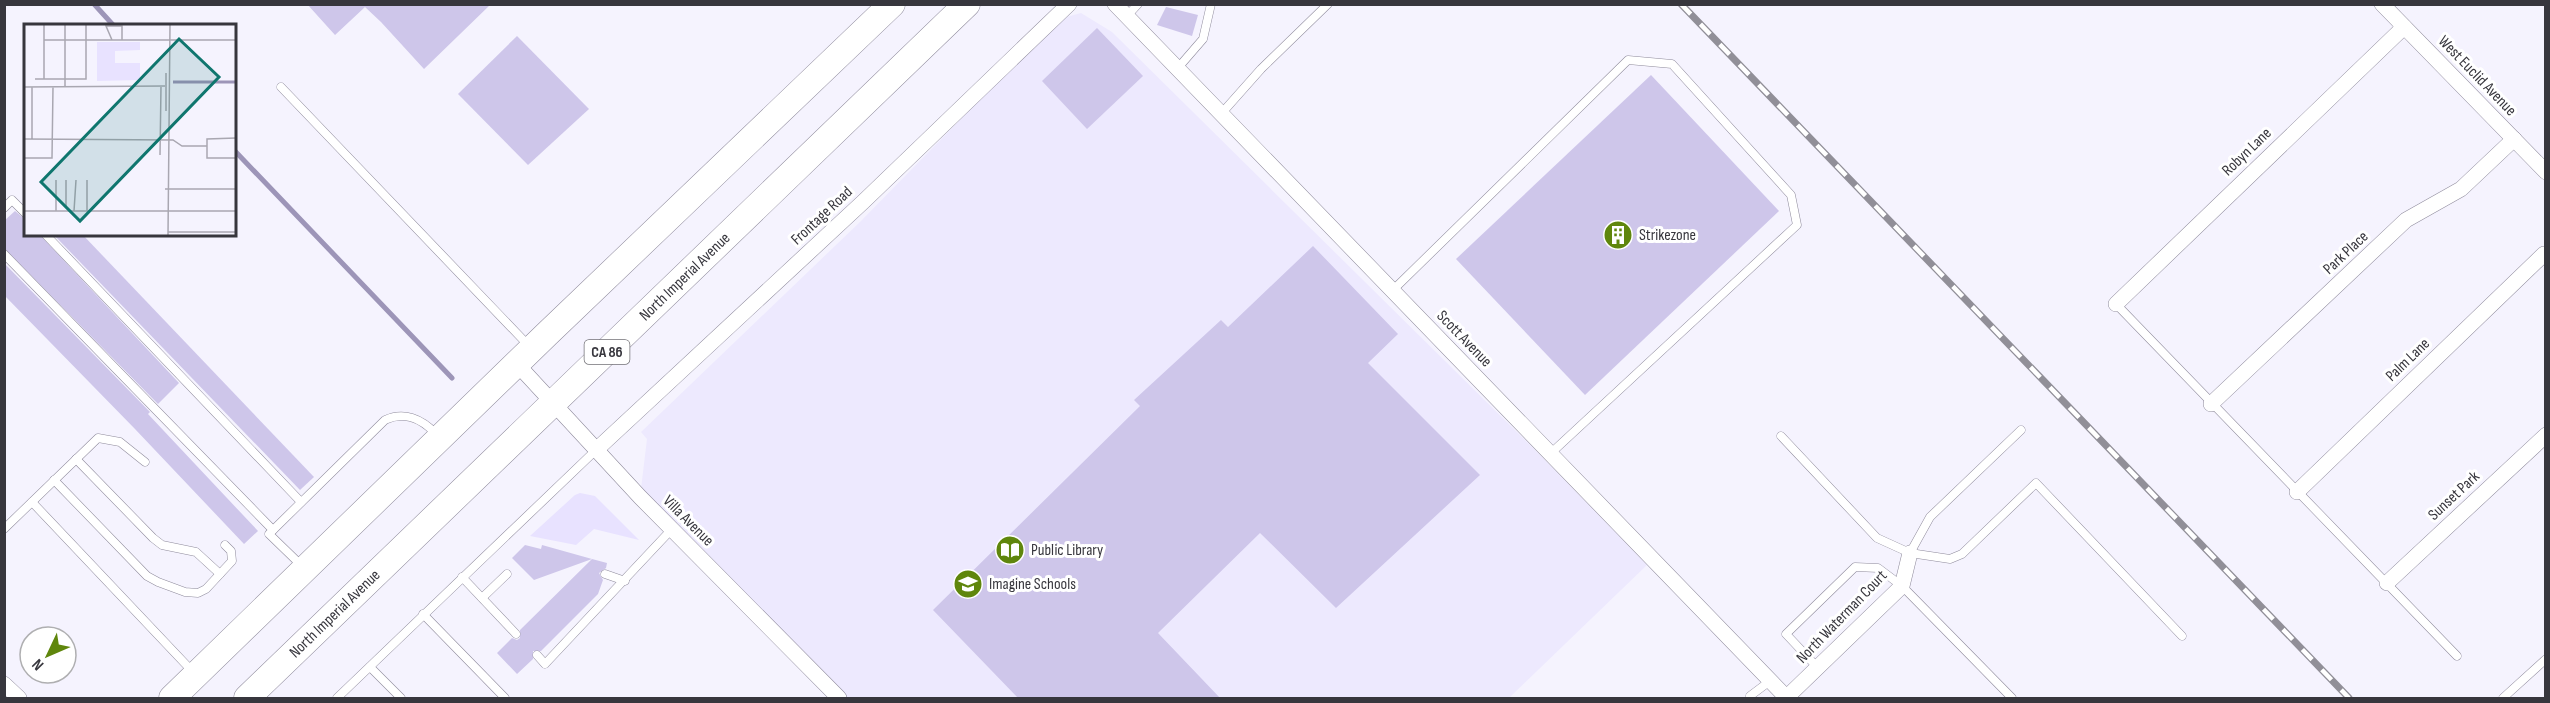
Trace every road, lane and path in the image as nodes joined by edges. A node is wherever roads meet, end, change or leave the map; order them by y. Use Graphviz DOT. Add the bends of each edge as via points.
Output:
graph roads {
  1 [pos="892,4"];
  2 [pos="967,4"];
  3 [pos="1069,4"];
  4 [pos="1115,4"];
  5 [pos="1138,4"];
  6 [pos="1211,4"];
  7 [pos="2382,4"];
  8 [pos="1323,6"];
  9 [pos="1126,16"];
  10 [pos="2404,27"];
  11 [pos="1177,69"];
  12 [pos="281,87"];
  13 [pos="1221,114"];
  14 [pos="2514,139"];
  15 [pos="2546,172"];
  16 [pos="4,207"];
  17 [pos="24,212"];
  18 [pos="47,236"];
  19 [pos="4,254"];
  20 [pos="2544,255"];
  21 [pos="1392,291"];
  22 [pos="2116,304"];
  23 [pos="525,357"];
  24 [pos="554,404"];
  25 [pos="2211,404"];
  26 [pos="2020,430"];
  27 [pos="2546,435"];
  28 [pos="1781,436"];
  29 [pos="440,439"];
  30 [pos="596,450"];
  31 [pos="1550,454"];
  32 [pos="76,459"];
  33 [pos="145,462"];
  34 [pos="54,480"];
  35 [pos="2297,492"];
  36 [pos="32,502"];
  37 [pos="301,502"];
  38 [pos="4,529"];
  39 [pos="273,530"];
  40 [pos="671,530"];
  41 [pos="225,544"];
  42 [pos="1910,553"];
  43 [pos="305,570"];
  44 [pos="507,573"];
  45 [pos="220,574"];
  46 [pos="604,574"];
  47 [pos="462,576"];
  48 [pos="625,581"];
  49 [pos="2387,583"];
  50 [pos="1902,586"];
  51 [pos="482,598"];
  52 [pos="423,614"];
  53 [pos="516,634"];
  54 [pos="2182,636"];
  55 [pos="537,655"];
  56 [pos="2457,656"];
  57 [pos="2546,659"];
  58 [pos="369,667"];
  59 [pos="1818,668"];
  60 [pos="196,675"];
  61 [pos="1770,681"];
  62 [pos="4,684"];
  63 [pos="1750,696"];
  64 [pos="1786,698"];
  65 [pos="19,699"];
  66 [pos="172,699"];
  67 [pos="247,699"];
  68 [pos="337,699"];
  69 [pos="401,699"];
  70 [pos="505,699"];
  71 [pos="839,699"];
  72 [pos="2012,699"];
  73 [pos="2503,699"];
  1 -- 23 [label="highway"];
  2 -- 24 [label="highway, North Imperial Avenue / CA 86"];
  3 -- 30 [label="street, Frontage Road"];
  4 -- 9 [label="street, Scott Avenue"];
  5 -- 9 [label="lane"];
  6 -- 11 [label="lane" via="1203,39"];
  7 -- 10 [label="street, West Euclid Avenue"];
  8 -- 13 [label="lane"];
  9 -- 11 [label="street, Scott Avenue"];
  10 -- 14 [label="street, West Euclid Avenue"];
  10 -- 22 [label="street, Robyn Lane"];
  11 -- 13 [label="street, Scott Avenue"];
  12 -- 23 [label="lane"];
  13 -- 21 [label="street, Scott Avenue"];
  14 -- 15 [label="street, West Euclid Avenue"];
  14 -- 25 [label="street, Park Place" via="2462,189 2406,220"];
  16 -- 17 [label="lane" via="12,200"];
  18 -- 37 [label="lane"];
  19 -- 39 [label="lane"];
  20 -- 35 [label="street, Palm Lane"];
  21 -- 31 [label="street, Scott Avenue"];
  21 -- 31 [label="lane" via="1628,60 1672,64 1791,195 1797,225"];
  22 -- 25 [label="lane"];
  23 -- 24 [label="street, Villa Avenue"];
  23 -- 29 [label="highway"];
  24 -- 30 [label="street, Villa Avenue"];
  24 -- 67 [label="highway, North Imperial Avenue / CA 86"];
  25 -- 35 [label="lane"];
  26 -- 42 [label="lane" via="1930,517"];
  27 -- 49 [label="street, Sunset Park"];
  28 -- 42 [label="lane" via="1877,538"];
  29 -- 37 [label="lane" via="415,418 396,415 385,420"];
  29 -- 43 [label="highway"];
  30 -- 40 [label="street, Villa Avenue"];
  30 -- 47 [label="lane"];
  31 -- 61 [label="street, Scott Avenue"];
  32 -- 33 [label="lane" via="98,438 120,442"];
  32 -- 34 [label="lane"];
  32 -- 45 [label="lane" via="153,538 162,545 196,552"];
  34 -- 36 [label="lane"];
  34 -- 45 [label="lane" via="147,576 177,590 198,593"];
  35 -- 49 [label="lane"];
  36 -- 38 [label="lane"];
  36 -- 60 [label="lane"];
  37 -- 39 [label="lane"];
  39 -- 43 [label="lane" via="269,534"];
  40 -- 48 [label="lane"];
  40 -- 71 [label="street, Villa Avenue"];
  41 -- 45 [label="lane" via="232,561"];
  42 -- 50 [label="street, North Waterman Court"];
  42 -- 54 [label="lane" via="1950,559 1962,554 2036,483"];
  43 -- 60 [label="highway"];
  44 -- 51 [label="lane"];
  46 -- 48 [label="lane"];
  47 -- 51 [label="lane"];
  47 -- 52 [label="lane"];
  48 -- 55 [label="lane" via="544,663"];
  49 -- 56 [label="lane"];
  50 -- 59 [label="street, North Waterman Court"];
  50 -- 59 [label="lane" via="1878,568 1855,567 1847,574 1786,634"];
  50 -- 72 [label="lane"];
  51 -- 53 [label="lane"];
  52 -- 58 [label="lane"];
  52 -- 70 [label="lane"];
  57 -- 73 [label="lane"];
  58 -- 68 [label="lane"];
  58 -- 69 [label="lane"];
  59 -- 64 [label="street, North Waterman Court"];
  60 -- 66 [label="highway"];
  61 -- 63 [label="lane"];
  61 -- 64 [label="street, Scott Avenue"];
  62 -- 65 [label="street"];
}
